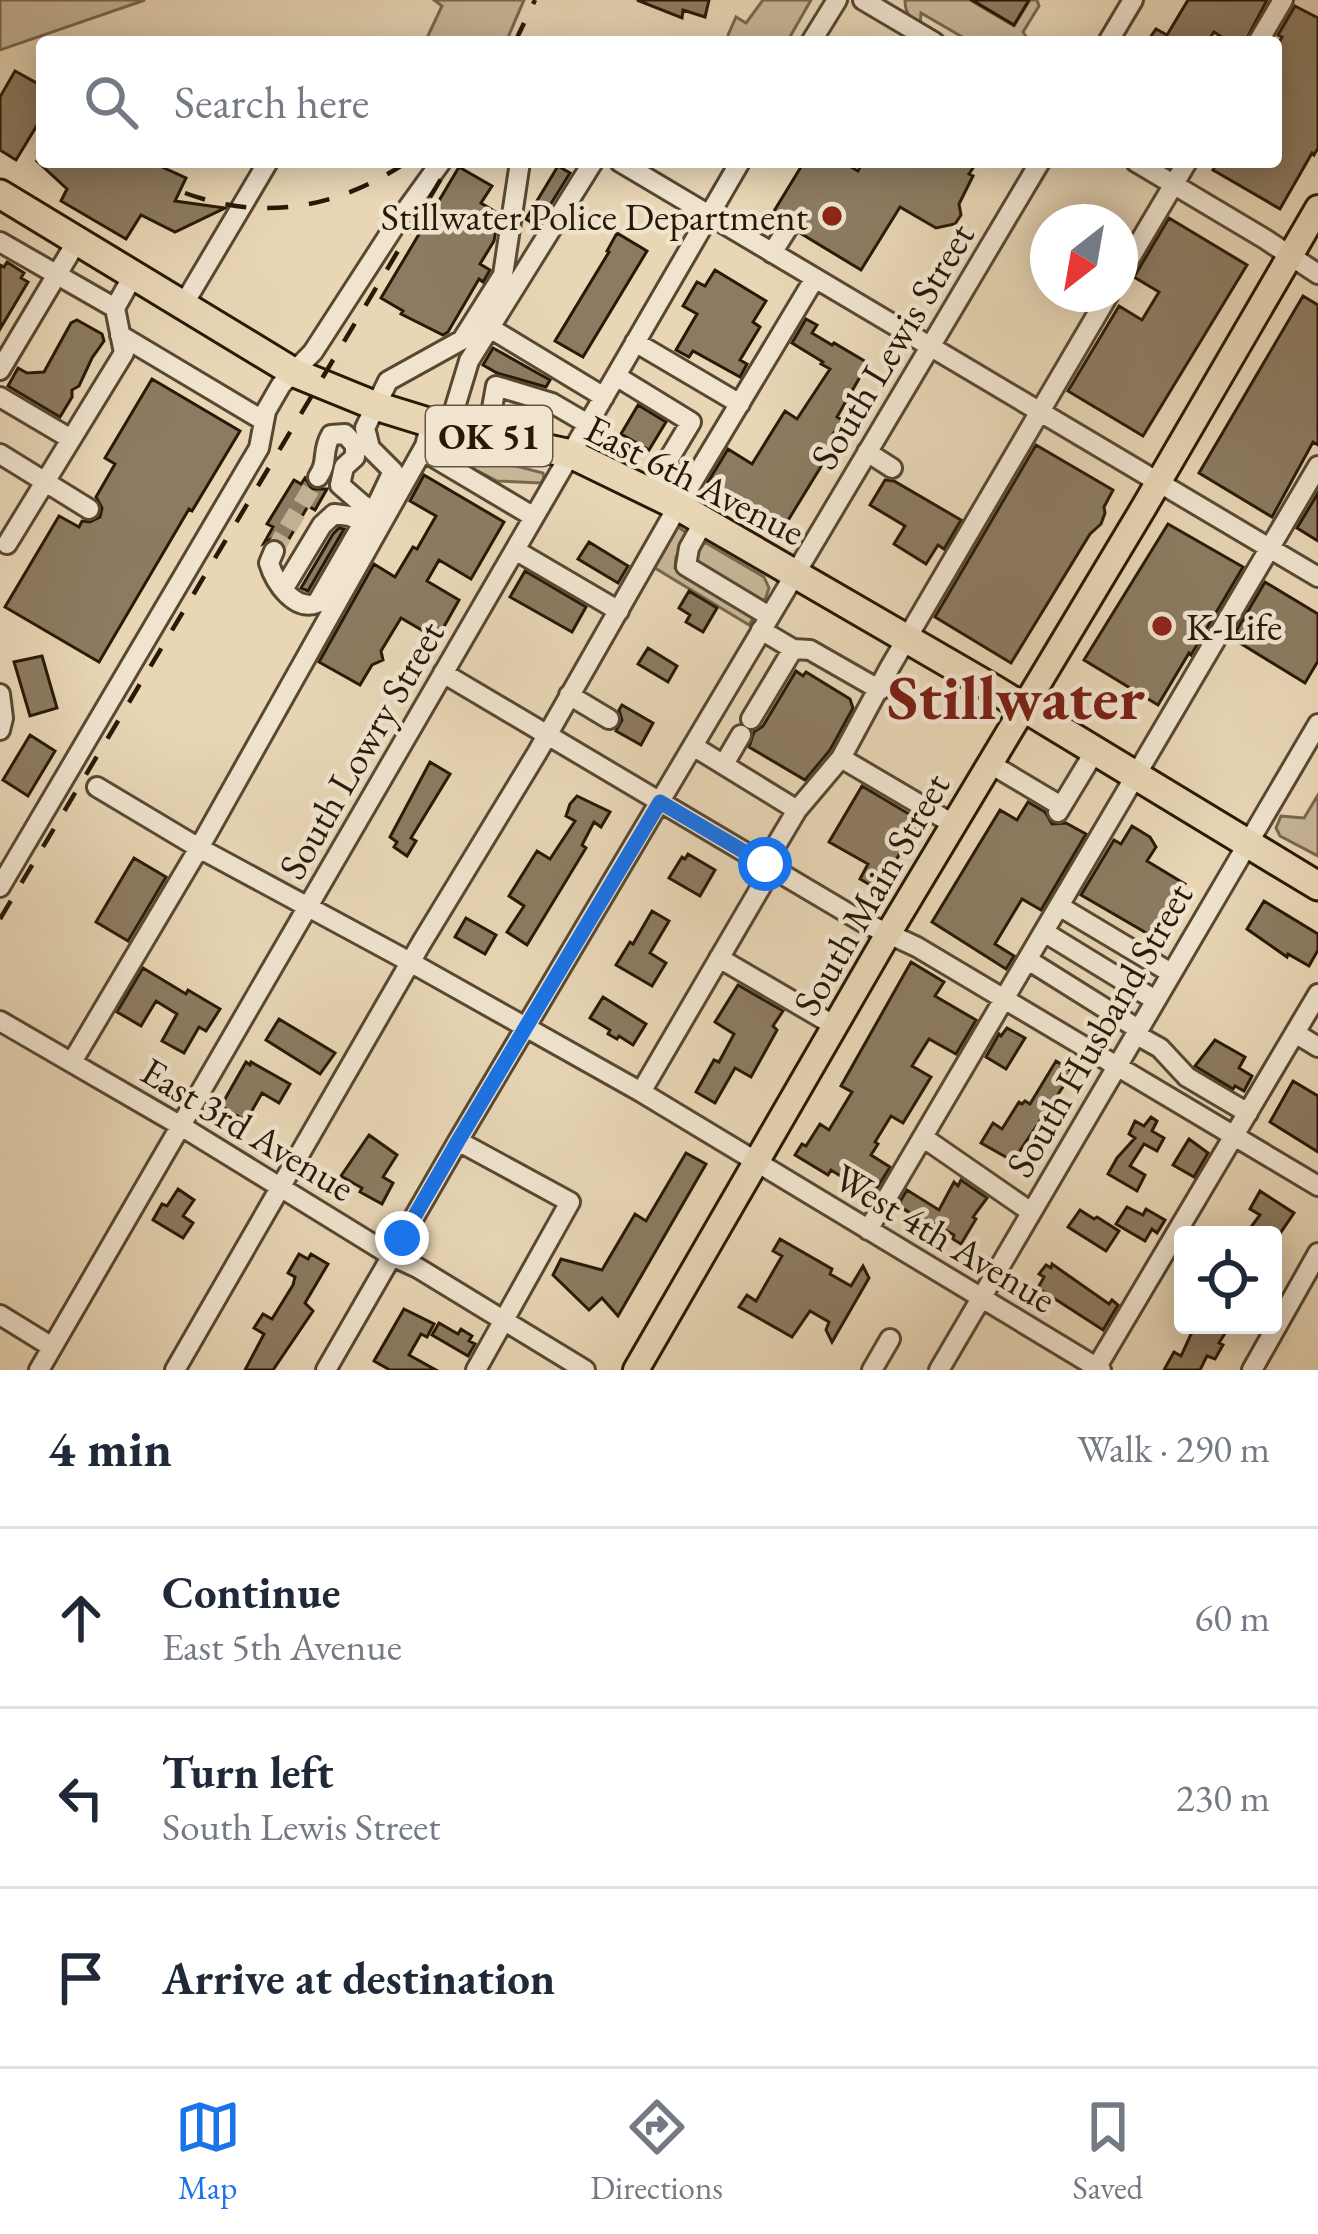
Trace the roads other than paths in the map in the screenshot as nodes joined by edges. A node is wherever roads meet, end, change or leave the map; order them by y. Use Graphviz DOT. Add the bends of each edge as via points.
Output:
graph roads {
  1 [pos="837,0"];
  2 [pos="863,0"];
  3 [pos="1133,0"];
  4 [pos="1283,0"];
  5 [pos="815,36"];
  6 [pos="924,36"];
  7 [pos="1112,36"];
  8 [pos="1262,36"];
  9 [pos="264,168"];
  10 [pos="437,168"];
  11 [pos="519,168"];
  12 [pos="589,168"];
  13 [pos="630,168"];
  14 [pos="736,168"];
  15 [pos="1036,168"];
  16 [pos="1146,168"];
  17 [pos="1183,168"];
  18 [pos="1174,184"];
  19 [pos="1,198"];
  20 [pos="1318,208"];
  21 [pos="708,214"];
  22 [pos="789,226"];
  23 [pos="0,242"];
  24 [pos="77,242"];
  25 [pos="1138,245"];
  26 [pos="772,253"];
  27 [pos="1290,257"];
  28 [pos="1318,274"];
  29 [pos="57,275"];
  30 [pos="133,276"];
  31 [pos="815,278"];
  32 [pos="182,307"];
  33 [pos="115,308"];
  34 [pos="1098,312"];
  35 [pos="490,328"];
  36 [pos="120,335"];
  37 [pos="635,342"];
  38 [pos="931,347"];
  39 [pos="0,370"];
  40 [pos="295,374"];
  41 [pos="616,376"];
  42 [pos="0,397"];
  43 [pos="604,397"];
  44 [pos="552,403"];
  45 [pos="740,404"];
  46 [pos="376,406"];
  47 [pos="1040,410"];
  48 [pos="264,421"];
  49 [pos="588,424"];
  50 [pos="440,425"];
  51 [pos="487,436"];
  52 [pos="71,439"];
  53 [pos="530,445"];
  54 [pos="422,451"];
  55 [pos="866,452"];
  56 [pos="0,454"];
  57 [pos="571,454"];
  58 [pos="1318,466"];
  59 [pos="892,468"];
  60 [pos="318,477"];
  61 [pos="1157,481"];
  62 [pos="45,482"];
  63 [pos="649,492"];
  64 [pos="678,506"];
  65 [pos="89,509"];
  66 [pos="534,517"];
  67 [pos="704,521"];
  68 [pos="370,527"];
  69 [pos="7,544"];
  70 [pos="1271,548"];
  71 [pos="515,550"];
  72 [pos="274,551"];
  73 [pos="793,573"];
  74 [pos="1318,577"];
  75 [pos="284,588"];
  76 [pos="329,601"];
  77 [pos="619,611"];
  78 [pos="765,623"];
  79 [pos="908,639"];
  80 [pos="793,649"];
  81 [pos="443,674"];
  82 [pos="880,691"];
  83 [pos="0,694"];
  84 [pos="569,695"];
  85 [pos="1022,708"];
  86 [pos="609,718"];
  87 [pos="1,722"];
  88 [pos="1318,724"];
  89 [pos="546,734"];
  90 [pos="693,746"];
  91 [pos="1095,751"];
  92 [pos="841,758"];
  93 [pos="989,763"];
  94 [pos="724,764"];
  95 [pos="1135,775"];
  96 [pos="97,787"];
  97 [pos="660,802"];
  98 [pos="797,810"];
  99 [pos="953,824"];
  100 [pos="1247,843"];
  101 [pos="199,848"];
  102 [pos="769,866"];
  103 [pos="1315,878"];
  104 [pos="0,887"];
  105 [pos="1059,906"];
  106 [pos="309,907"];
  107 [pos="1044,932"];
  108 [pos="888,934"];
  109 [pos="719,958"];
  110 [pos="1028,960"];
  111 [pos="410,962"];
  112 [pos="1171,973"];
  113 [pos="1318,994"];
  114 [pos="1005,999"];
  115 [pos="1155,1000"];
  116 [pos="0,1021"];
  117 [pos="835,1026"];
  118 [pos="526,1027"];
  119 [pos="1136,1031"];
  120 [pos="1295,1033"];
  121 [pos="1318,1047"];
  122 [pos="72,1062"];
  123 [pos="1116,1066"];
  124 [pos="1187,1077"];
  125 [pos="640,1092"];
  126 [pos="1173,1101"];
  127 [pos="1248,1113"];
  128 [pos="181,1126"];
  129 [pos="1234,1136"];
  130 [pos="924,1138"];
  131 [pos="458,1141"];
  132 [pos="756,1163"];
  133 [pos="1318,1186"];
  134 [pos="282,1187"];
  135 [pos="1031,1212"];
  136 [pos="868,1230"];
  137 [pos="1318,1252"];
  138 [pos="392,1256"];
  139 [pos="981,1298"];
  140 [pos="0,1316"];
  141 [pos="503,1319"];
  142 [pos="890,1339"];
  143 [pos="52,1347"];
  144 [pos="555,1361"];
  145 [pos="578,1368"];
  146 [pos="1097,1369"];
  147 [pos="39,1370"];
  148 [pos="176,1370"];
  149 [pos="326,1370"];
  150 [pos="476,1370"];
  151 [pos="636,1370"];
  152 [pos="872,1370"];
  153 [pos="939,1370"];
  154 [pos="1252,1370"];
  1 -- 5 [label="street"];
  2 -- 6 [label="street"];
  3 -- 7 [label="street"];
  4 -- 8 [label="street"];
  9 -- 32 [label="street"];
  10 -- 40 [label="street"];
  11 -- 46 [label="street" via="503,275 462,340 388,381"];
  12 -- 35 [label="street"];
  13 -- 21 [label="street"];
  14 -- 21 [label="street, South Lowry Street"];
  15 -- 38 [label="street, South Lewis Street"];
  16 -- 18 [label="street"];
  17 -- 18 [label="street"];
  18 -- 25 [label="street"];
  18 -- 27 [label="street"];
  19 -- 24 [label="highway, East 6th Avenue / OK 51"];
  20 -- 27 [label="main road, South Main Street"];
  21 -- 26 [label="street"];
  21 -- 37 [label="street, South Lowry Street"];
  22 -- 26 [label="street"];
  23 -- 29 [label="street"];
  24 -- 29 [label="street"];
  24 -- 30 [label="highway, East 6th Avenue / OK 51"];
  26 -- 31 [label="street"];
  27 -- 28 [label="street"];
  27 -- 61 [label="main road, South Main Street"];
  29 -- 33 [label="street"];
  29 -- 39 [label="street"];
  30 -- 32 [label="highway, East 6th Avenue / OK 51"];
  30 -- 33 [label="street"];
  31 -- 38 [label="street"];
  31 -- 45 [label="street"];
  32 -- 40 [label="highway, East 6th Avenue / OK 51"];
  33 -- 36 [label="street"];
  34 -- 47 [label="street"];
  35 -- 43 [label="street"];
  35 -- 50 [label="street"];
  36 -- 48 [label="street"];
  36 -- 52 [label="street" via="124,352"];
  37 -- 41 [label="street, South Lowry Street"];
  37 -- 45 [label="street"];
  38 -- 47 [label="street"];
  38 -- 55 [label="street, South Lewis Street"];
  40 -- 46 [label="highway, East 6th Avenue / OK 51"];
  40 -- 48 [label="street"];
  41 -- 43 [label="street, South Lowry Street"];
  41 -- 63 [label="street" via="691,422"];
  42 -- 52 [label="street"];
  43 -- 49 [label="street, South Lowry Street"];
  44 -- 49 [label="street"];
  44 -- 51 [label="street" via="496,386"];
  44 -- 53 [label="street" via="537,416"];
  45 -- 64 [label="street"];
  46 -- 50 [label="highway, East 6th Avenue / OK 51"];
  46 -- 60 [label="street" via="365,428 370,448 393,471 374,512 340,485 355,457 345,434 324,448"];
  47 -- 61 [label="street"];
  47 -- 79 [label="street"];
  48 -- 104 [label="street" via="259,448"];
  49 -- 57 [label="street, South Lowry Street"];
  50 -- 51 [label="highway, East 6th Avenue / OK 51"];
  50 -- 54 [label="street"];
  51 -- 53 [label="highway, East 6th Avenue / OK 51"];
  52 -- 62 [label="street"];
  53 -- 57 [label="highway, East 6th Avenue / OK 51"];
  54 -- 66 [label="street"];
  54 -- 68 [label="street"];
  55 -- 59 [label="street"];
  55 -- 73 [label="street, South Lewis Street"];
  56 -- 62 [label="street"];
  57 -- 63 [label="highway, East 6th Avenue / OK 51"];
  57 -- 66 [label="street, South Lowry Street"];
  58 -- 70 [label="street"];
  61 -- 70 [label="street"];
  61 -- 85 [label="main road, South Main Street"];
  62 -- 65 [label="street"];
  62 -- 69 [label="street"];
  63 -- 64 [label="highway, East 6th Avenue / OK 51"];
  64 -- 67 [label="highway, East 6th Avenue / OK 51"];
  64 -- 77 [label="street"];
  66 -- 71 [label="street, South Lowry Street"];
  67 -- 73 [label="highway, East 6th Avenue / OK 51"];
  67 -- 78 [label="street" via="686,566"];
  68 -- 75 [label="street" via="334,514"];
  68 -- 76 [label="street"];
  70 -- 74 [label="street"];
  70 -- 95 [label="street"];
  71 -- 77 [label="street"];
  71 -- 81 [label="street, South Lowry Street"];
  72 -- 75 [label="street" via="268,563"];
  73 -- 78 [label="street, South Lewis Street"];
  73 -- 79 [label="highway, East 6th Avenue / OK 51"];
  75 -- 76 [label="street" via="308,607"];
  76 -- 101 [label="street"];
  77 -- 84 [label="street"];
  78 -- 80 [label="street"];
  78 -- 90 [label="street, South Lewis Street"];
  79 -- 82 [label="street"];
  79 -- 85 [label="highway, East 6th Avenue / OK 51"];
  80 -- 82 [label="street" via="810,650"];
  80 -- 94 [label="street"];
  81 -- 89 [label="street"];
  81 -- 106 [label="street, South Lowry Street"];
  82 -- 92 [label="street"];
  83 -- 87 [label="street"];
  84 -- 86 [label="street"];
  84 -- 89 [label="street"];
  85 -- 91 [label="highway, OK 51"];
  85 -- 93 [label="main road, South Main Street"];
  88 -- 100 [label="street, South Husband Street"];
  89 -- 97 [label="street"];
  89 -- 111 [label="street"];
  90 -- 94 [label="street"];
  90 -- 97 [label="street, South Lewis Street"];
  91 -- 93 [label="street" via="1058,811"];
  91 -- 95 [label="highway, OK 51"];
  92 -- 98 [label="street"];
  92 -- 99 [label="street"];
  93 -- 99 [label="main road, South Main Street"];
  94 -- 98 [label="street"];
  95 -- 100 [label="highway, OK 51"];
  95 -- 105 [label="street"];
  96 -- 101 [label="street, West 4th Avenue"];
  97 -- 102 [label="street"];
  97 -- 118 [label="street, South Lewis Street"];
  98 -- 102 [label="street"];
  99 -- 108 [label="main road, South Main Street"];
  100 -- 103 [label="highway, OK 51"];
  100 -- 112 [label="street, South Husband Street"];
  101 -- 106 [label="street, West 4th Avenue"];
  101 -- 122 [label="street"];
  102 -- 108 [label="street"];
  102 -- 109 [label="street"];
  105 -- 107 [label="street"];
  105 -- 112 [label="street"];
  106 -- 111 [label="street, West 4th Avenue"];
  106 -- 128 [label="street, South Lowry Street"];
  107 -- 110 [label="street"];
  107 -- 115 [label="street"];
  108 -- 114 [label="street"];
  108 -- 117 [label="main road, South Main Street"];
  109 -- 117 [label="street"];
  109 -- 125 [label="street"];
  110 -- 114 [label="street"];
  110 -- 119 [label="street"];
  111 -- 118 [label="street, West 4th Avenue"];
  111 -- 134 [label="street"];
  112 -- 115 [label="street, South Husband Street"];
  113 -- 120 [label="street"];
  114 -- 123 [label="street"];
  114 -- 130 [label="street"];
  115 -- 119 [label="street, South Husband Street"];
  116 -- 122 [label="street, East 3rd Avenue"];
  117 -- 132 [label="main road, South Main Street"];
  118 -- 125 [label="street, West 4th Avenue"];
  118 -- 131 [label="street, South Lewis Street"];
  119 -- 123 [label="street, South Husband Street"];
  119 -- 124 [label="street"];
  120 -- 121 [label="street"];
  120 -- 127 [label="street"];
  122 -- 128 [label="street, East 3rd Avenue"];
  123 -- 126 [label="street"];
  123 -- 135 [label="street, South Husband Street"];
  124 -- 126 [label="street"];
  124 -- 127 [label="street"];
  125 -- 132 [label="street, West 4th Avenue"];
  126 -- 129 [label="street"];
  127 -- 129 [label="street"];
  128 -- 134 [label="street, East 3rd Avenue"];
  128 -- 143 [label="street, South Lowry Street"];
  129 -- 133 [label="street"];
  129 -- 146 [label="street"];
  130 -- 135 [label="street"];
  130 -- 136 [label="street"];
  131 -- 138 [label="street, South Lewis Street"];
  131 -- 141 [label="street" via="570,1202"];
  132 -- 136 [label="street, West 4th Avenue"];
  132 -- 151 [label="main road, South Main Street"];
  134 -- 138 [label="street, East 3rd Avenue"];
  134 -- 148 [label="street"];
  135 -- 139 [label="street, South Husband Street"];
  136 -- 139 [label="street, West 4th Avenue"];
  137 -- 154 [label="street"];
  138 -- 141 [label="street, East 3rd Avenue"];
  138 -- 149 [label="street, South Lewis Street"];
  139 -- 146 [label="street, West 4th Avenue"];
  139 -- 153 [label="street, South Husband Street"];
  140 -- 143 [label="street"];
  141 -- 144 [label="street, East 3rd Avenue"];
  141 -- 150 [label="street"];
  142 -- 152 [label="street"];
  143 -- 147 [label="street, South Lowry Street"];
  144 -- 145 [label="street, East 3rd Avenue"];
}
